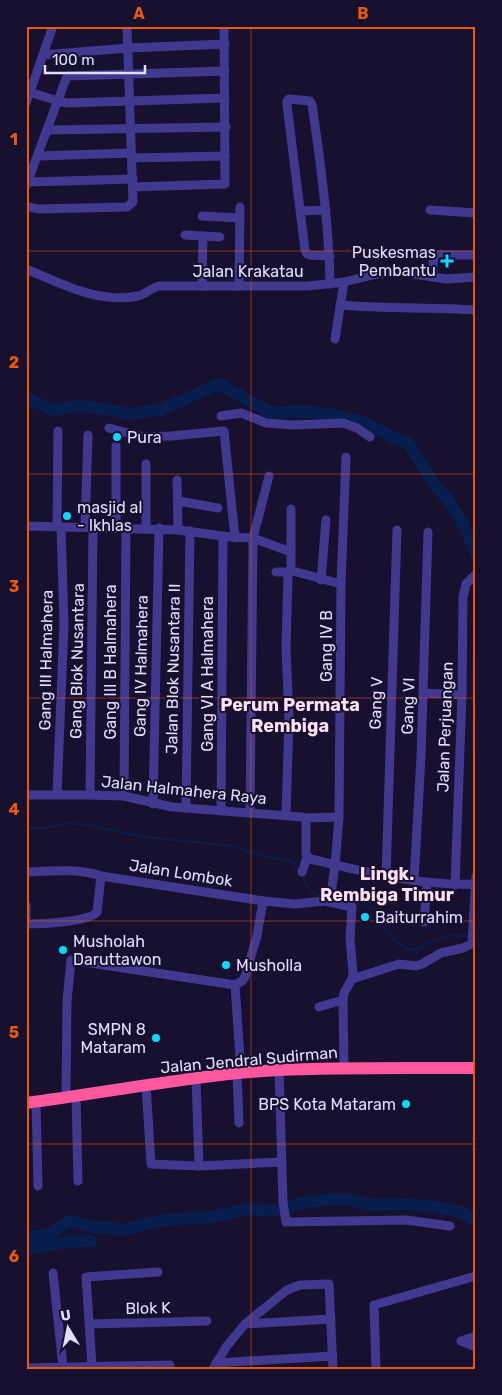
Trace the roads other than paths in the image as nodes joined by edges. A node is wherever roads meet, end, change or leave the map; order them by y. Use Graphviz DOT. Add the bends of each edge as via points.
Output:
graph roads {
  1 [pos="53,26"];
  2 [pos="127,26"];
  3 [pos="224,26"];
  4 [pos="225,44"];
  5 [pos="128,48"];
  6 [pos="43,55"];
  7 [pos="225,71"];
  8 [pos="129,73"];
  9 [pos="28,92"];
  10 [pos="225,98"];
  11 [pos="129,100"];
  12 [pos="58,102"];
  13 [pos="26,103"];
  14 [pos="226,127"];
  15 [pos="130,128"];
  16 [pos="48,130"];
  17 [pos="38,156"];
  18 [pos="132,156"];
  19 [pos="225,156"];
  20 [pos="133,183"];
  21 [pos="27,184"];
  22 [pos="26,206"];
  23 [pos="240,207"];
  24 [pos="326,210"];
  25 [pos="430,210"];
  26 [pos="301,211"];
  27 [pos="476,213"];
  28 [pos="202,216"];
  29 [pos="240,218"];
  30 [pos="185,235"];
  31 [pos="203,236"];
  32 [pos="220,236"];
  33 [pos="476,255"];
  34 [pos="330,256"];
  35 [pos="26,269"];
  36 [pos="432,277"];
  37 [pos="476,277"];
  38 [pos="344,282"];
  39 [pos="330,284"];
  40 [pos="202,286"];
  41 [pos="239,286"];
  42 [pos="340,305"];
  43 [pos="476,310"];
  44 [pos="335,339"];
  45 [pos="109,428"];
  46 [pos="58,431"];
  47 [pos="224,431"];
  48 [pos="88,435"];
  49 [pos="370,437"];
  50 [pos="116,446"];
  51 [pos="346,457"];
  52 [pos="146,464"];
  53 [pos="269,476"];
  54 [pos="177,480"];
  55 [pos="178,501"];
  56 [pos="218,508"];
  57 [pos="291,509"];
  58 [pos="326,520"];
  59 [pos="26,526"];
  60 [pos="59,527"];
  61 [pos="89,527"];
  62 [pos="116,528"];
  63 [pos="126,528"];
  64 [pos="146,528"];
  65 [pos="158,528"];
  66 [pos="178,530"];
  67 [pos="397,530"];
  68 [pos="190,531"];
  69 [pos="428,532"];
  70 [pos="222,536"];
  71 [pos="235,538"];
  72 [pos="253,538"];
  73 [pos="291,552"];
  74 [pos="276,572"];
  75 [pos="476,574"];
  76 [pos="321,580"];
  77 [pos="341,584"];
  78 [pos="424,693"];
  79 [pos="462,695"];
  80 [pos="57,794"];
  81 [pos="26,795"];
  82 [pos="90,795"];
  83 [pos="124,796"];
  84 [pos="153,804"];
  85 [pos="186,808"];
  86 [pos="221,811"];
  87 [pos="250,812"];
  88 [pos="286,815"];
  89 [pos="339,816"];
  90 [pos="306,818"];
  91 [pos="307,858"];
  92 [pos="335,865"];
  93 [pos="26,872"];
  94 [pos="302,872"];
  95 [pos="101,876"];
  96 [pos="476,876"];
  97 [pos="386,877"];
  98 [pos="414,881"];
  99 [pos="428,882"];
  100 [pos="476,884"];
  101 [pos="455,885"];
  102 [pos="330,898"];
  103 [pos="263,901"];
  104 [pos="26,905"];
  105 [pos="424,922"];
  106 [pos="26,924"];
  107 [pos="473,940"];
  108 [pos="352,979"];
  109 [pos="234,985"];
  110 [pos="343,1000"];
  111 [pos="318,1007"];
  112 [pos="344,1068"];
  113 [pos="476,1068"];
  114 [pos="279,1070"];
  115 [pos="239,1074"];
  116 [pos="196,1078"];
  117 [pos="146,1085"];
  118 [pos="71,1097"];
  119 [pos="31,1102"];
  120 [pos="239,1123"];
  121 [pos="282,1162"];
  122 [pos="199,1166"];
  123 [pos="78,1181"];
  124 [pos="38,1186"];
  125 [pos="450,1226"];
  126 [pos="158,1272"];
  127 [pos="53,1273"];
  128 [pos="476,1276"];
  129 [pos="331,1319"];
  130 [pos="206,1321"];
  131 [pos="90,1324"];
  132 [pos="245,1324"];
  133 [pos="476,1336"];
  134 [pos="476,1348"];
  135 [pos="333,1356"];
  136 [pos="269,1364"];
  137 [pos="170,1365"];
  138 [pos="92,1366"];
  139 [pos="214,1366"];
  140 [pos="59,1367"];
  141 [pos="114,1367"];
  142 [pos="26,1368"];
  143 [pos="334,1369"];
  144 [pos="376,1369"];
  1 -- 6 [label="street"];
  2 -- 5 [label="street"];
  3 -- 4 [label="street"];
  4 -- 5 [label="street"];
  4 -- 7 [label="street"];
  5 -- 6 [label="street"];
  5 -- 8 [label="street"];
  6 -- 9 [label="street"];
  7 -- 8 [label="street"];
  7 -- 10 [label="street"];
  8 -- 11 [label="street"];
  8 -- 12 [label="street" via="67,76"];
  9 -- 12 [label="street"];
  9 -- 13 [label="street"];
  10 -- 11 [label="street"];
  10 -- 14 [label="street"];
  11 -- 12 [label="street"];
  11 -- 15 [label="street"];
  12 -- 16 [label="street"];
  14 -- 15 [label="street"];
  14 -- 19 [label="street"];
  15 -- 16 [label="street"];
  15 -- 18 [label="street"];
  16 -- 17 [label="street"];
  17 -- 18 [label="street"];
  17 -- 21 [label="street"];
  18 -- 19 [label="street"];
  18 -- 20 [label="street"];
  19 -- 20 [label="street" via="223,184"];
  20 -- 21 [label="street"];
  20 -- 22 [label="street" via="134,201 127,207 38,209"];
  23 -- 29 [label="street"];
  24 -- 26 [label="street"];
  24 -- 26 [label="street" via="312,105 310,101 289,99 287,105"];
  24 -- 34 [label="street"];
  25 -- 27 [label="street"];
  26 -- 34 [label="street" via="306,252"];
  28 -- 29 [label="street"];
  29 -- 41 [label="street"];
  30 -- 31 [label="street"];
  31 -- 32 [label="street"];
  31 -- 40 [label="street"];
  33 -- 36 [label="street" via="434,255"];
  34 -- 39 [label="street"];
  35 -- 40 [label="street, Jalan Krakatau" via="82,293 106,296 138,296 159,286"];
  36 -- 37 [label="street, Jalan Krakatau"];
  36 -- 38 [label="street, Jalan Krakatau" via="388,272"];
  38 -- 39 [label="street, Jalan Krakatau"];
  38 -- 42 [label="street"];
  39 -- 41 [label="street, Jalan Krakatau"];
  40 -- 41 [label="street, Jalan Krakatau"];
  42 -- 43 [label="street"];
  42 -- 44 [label="street"];
  45 -- 47 [label="street" via="143,437"];
  46 -- 60 [label="street, Gang III Halmahera"];
  47 -- 49 [label="street" via="221,413 241,413 266,423 285,425 343,423"];
  47 -- 71 [label="street"];
  48 -- 61 [label="street, Gang Blok Nusantara"];
  50 -- 62 [label="street"];
  51 -- 77 [label="street, Gang IV B"];
  52 -- 64 [label="street"];
  53 -- 72 [label="street"];
  54 -- 55 [label="street"];
  55 -- 56 [label="street"];
  55 -- 66 [label="street"];
  57 -- 73 [label="street"];
  58 -- 76 [label="street"];
  59 -- 60 [label="street"];
  60 -- 61 [label="street"];
  60 -- 80 [label="street, Gang III Halmahera" via="64,624"];
  61 -- 62 [label="street"];
  61 -- 82 [label="street, Gang Blok Nusantara"];
  62 -- 63 [label="street"];
  63 -- 64 [label="street"];
  63 -- 83 [label="street, Gang III B Halmahera"];
  64 -- 65 [label="street"];
  65 -- 66 [label="street"];
  65 -- 84 [label="street, Gang IV Halmahera"];
  66 -- 68 [label="street"];
  67 -- 97 [label="street, Gang V"];
  68 -- 70 [label="street"];
  68 -- 85 [label="street, Jalan Blok Nusantara II"];
  69 -- 78 [label="street, Gang VI"];
  70 -- 71 [label="street"];
  70 -- 86 [label="street, Gang VI A Halmahera"];
  71 -- 72 [label="street"];
  72 -- 73 [label="street"];
  72 -- 87 [label="street"];
  73 -- 76 [label="street" via="293,572"];
  74 -- 88 [label="street" via="288,575"];
  75 -- 79 [label="street, Jalan Perjuangan" via="463,591"];
  76 -- 77 [label="street"];
  77 -- 89 [label="street, Gang IV B"];
  78 -- 79 [label="street"];
  78 -- 98 [label="street, Gang VI"];
  79 -- 101 [label="street, Jalan Perjuangan"];
  80 -- 81 [label="street, Jalan Halmahera Raya"];
  80 -- 82 [label="street, Jalan Halmahera Raya"];
  82 -- 83 [label="street, Jalan Halmahera Raya"];
  83 -- 84 [label="street, Jalan Halmahera Raya"];
  84 -- 85 [label="street, Jalan Halmahera Raya"];
  85 -- 86 [label="street, Jalan Halmahera Raya"];
  86 -- 87 [label="street, Jalan Halmahera Raya"];
  87 -- 88 [label="street, Jalan Halmahera Raya"];
  88 -- 90 [label="street, Jalan Halmahera Raya"];
  89 -- 90 [label="street, Jalan Halmahera Raya"];
  89 -- 92 [label="street, Gang IV B"];
  90 -- 91 [label="street"];
  91 -- 92 [label="street"];
  91 -- 94 [label="street"];
  92 -- 97 [label="street"];
  92 -- 102 [label="street, Gang IV B"];
  93 -- 95 [label="street, Jalan Lombok" via="68,871"];
  95 -- 103 [label="street, Jalan Lombok"];
  95 -- 106 [label="street" via="94,915"];
  96 -- 100 [label="street"];
  97 -- 98 [label="street"];
  98 -- 99 [label="street"];
  99 -- 101 [label="street"];
  99 -- 105 [label="street"];
  100 -- 101 [label="street"];
  100 -- 107 [label="street"];
  102 -- 103 [label="street, Jalan Lombok" via="295,904"];
  102 -- 108 [label="street" via="352,907"];
  103 -- 109 [label="street" via="245,977"];
  104 -- 106 [label="street"];
  107 -- 108 [label="street" via="416,966 399,964"];
  108 -- 110 [label="street"];
  109 -- 115 [label="street"];
  109 -- 118 [label="street" via="71,960 67,1001"];
  110 -- 111 [label="street"];
  110 -- 112 [label="street"];
  112 -- 113 [label="highway, Jalan Jendral Sudirman"];
  112 -- 114 [label="highway, Jalan Jendral Sudirman"];
  114 -- 115 [label="highway, Jalan Jendral Sudirman"];
  114 -- 121 [label="street"];
  115 -- 116 [label="highway, Jalan Jendral Sudirman"];
  115 -- 120 [label="street"];
  116 -- 117 [label="highway, Jalan Jendral Sudirman"];
  116 -- 122 [label="street"];
  117 -- 118 [label="highway, Jalan Jendral Sudirman"];
  117 -- 122 [label="street" via="152,1164"];
  118 -- 119 [label="highway, Jalan Jendral Sudirman"];
  118 -- 123 [label="street"];
  119 -- 124 [label="street"];
  121 -- 122 [label="street"];
  121 -- 125 [label="street" via="286,1222 406,1220"];
  126 -- 131 [label="street, Blok K" via="86,1277"];
  127 -- 140 [label="street"];
  128 -- 144 [label="street" via="374,1305"];
  129 -- 132 [label="street"];
  129 -- 132 [label="street" via="329,1284 300,1285 287,1290"];
  129 -- 135 [label="street"];
  130 -- 131 [label="street, Blok K"];
  131 -- 138 [label="street"];
  132 -- 139 [label="street"];
  133 -- 134 [label="street" via="461,1341"];
  135 -- 136 [label="street"];
  135 -- 143 [label="street"];
  136 -- 139 [label="street"];
  137 -- 141 [label="street"];
  138 -- 140 [label="street"];
  138 -- 141 [label="street"];
  140 -- 142 [label="street"];
}
